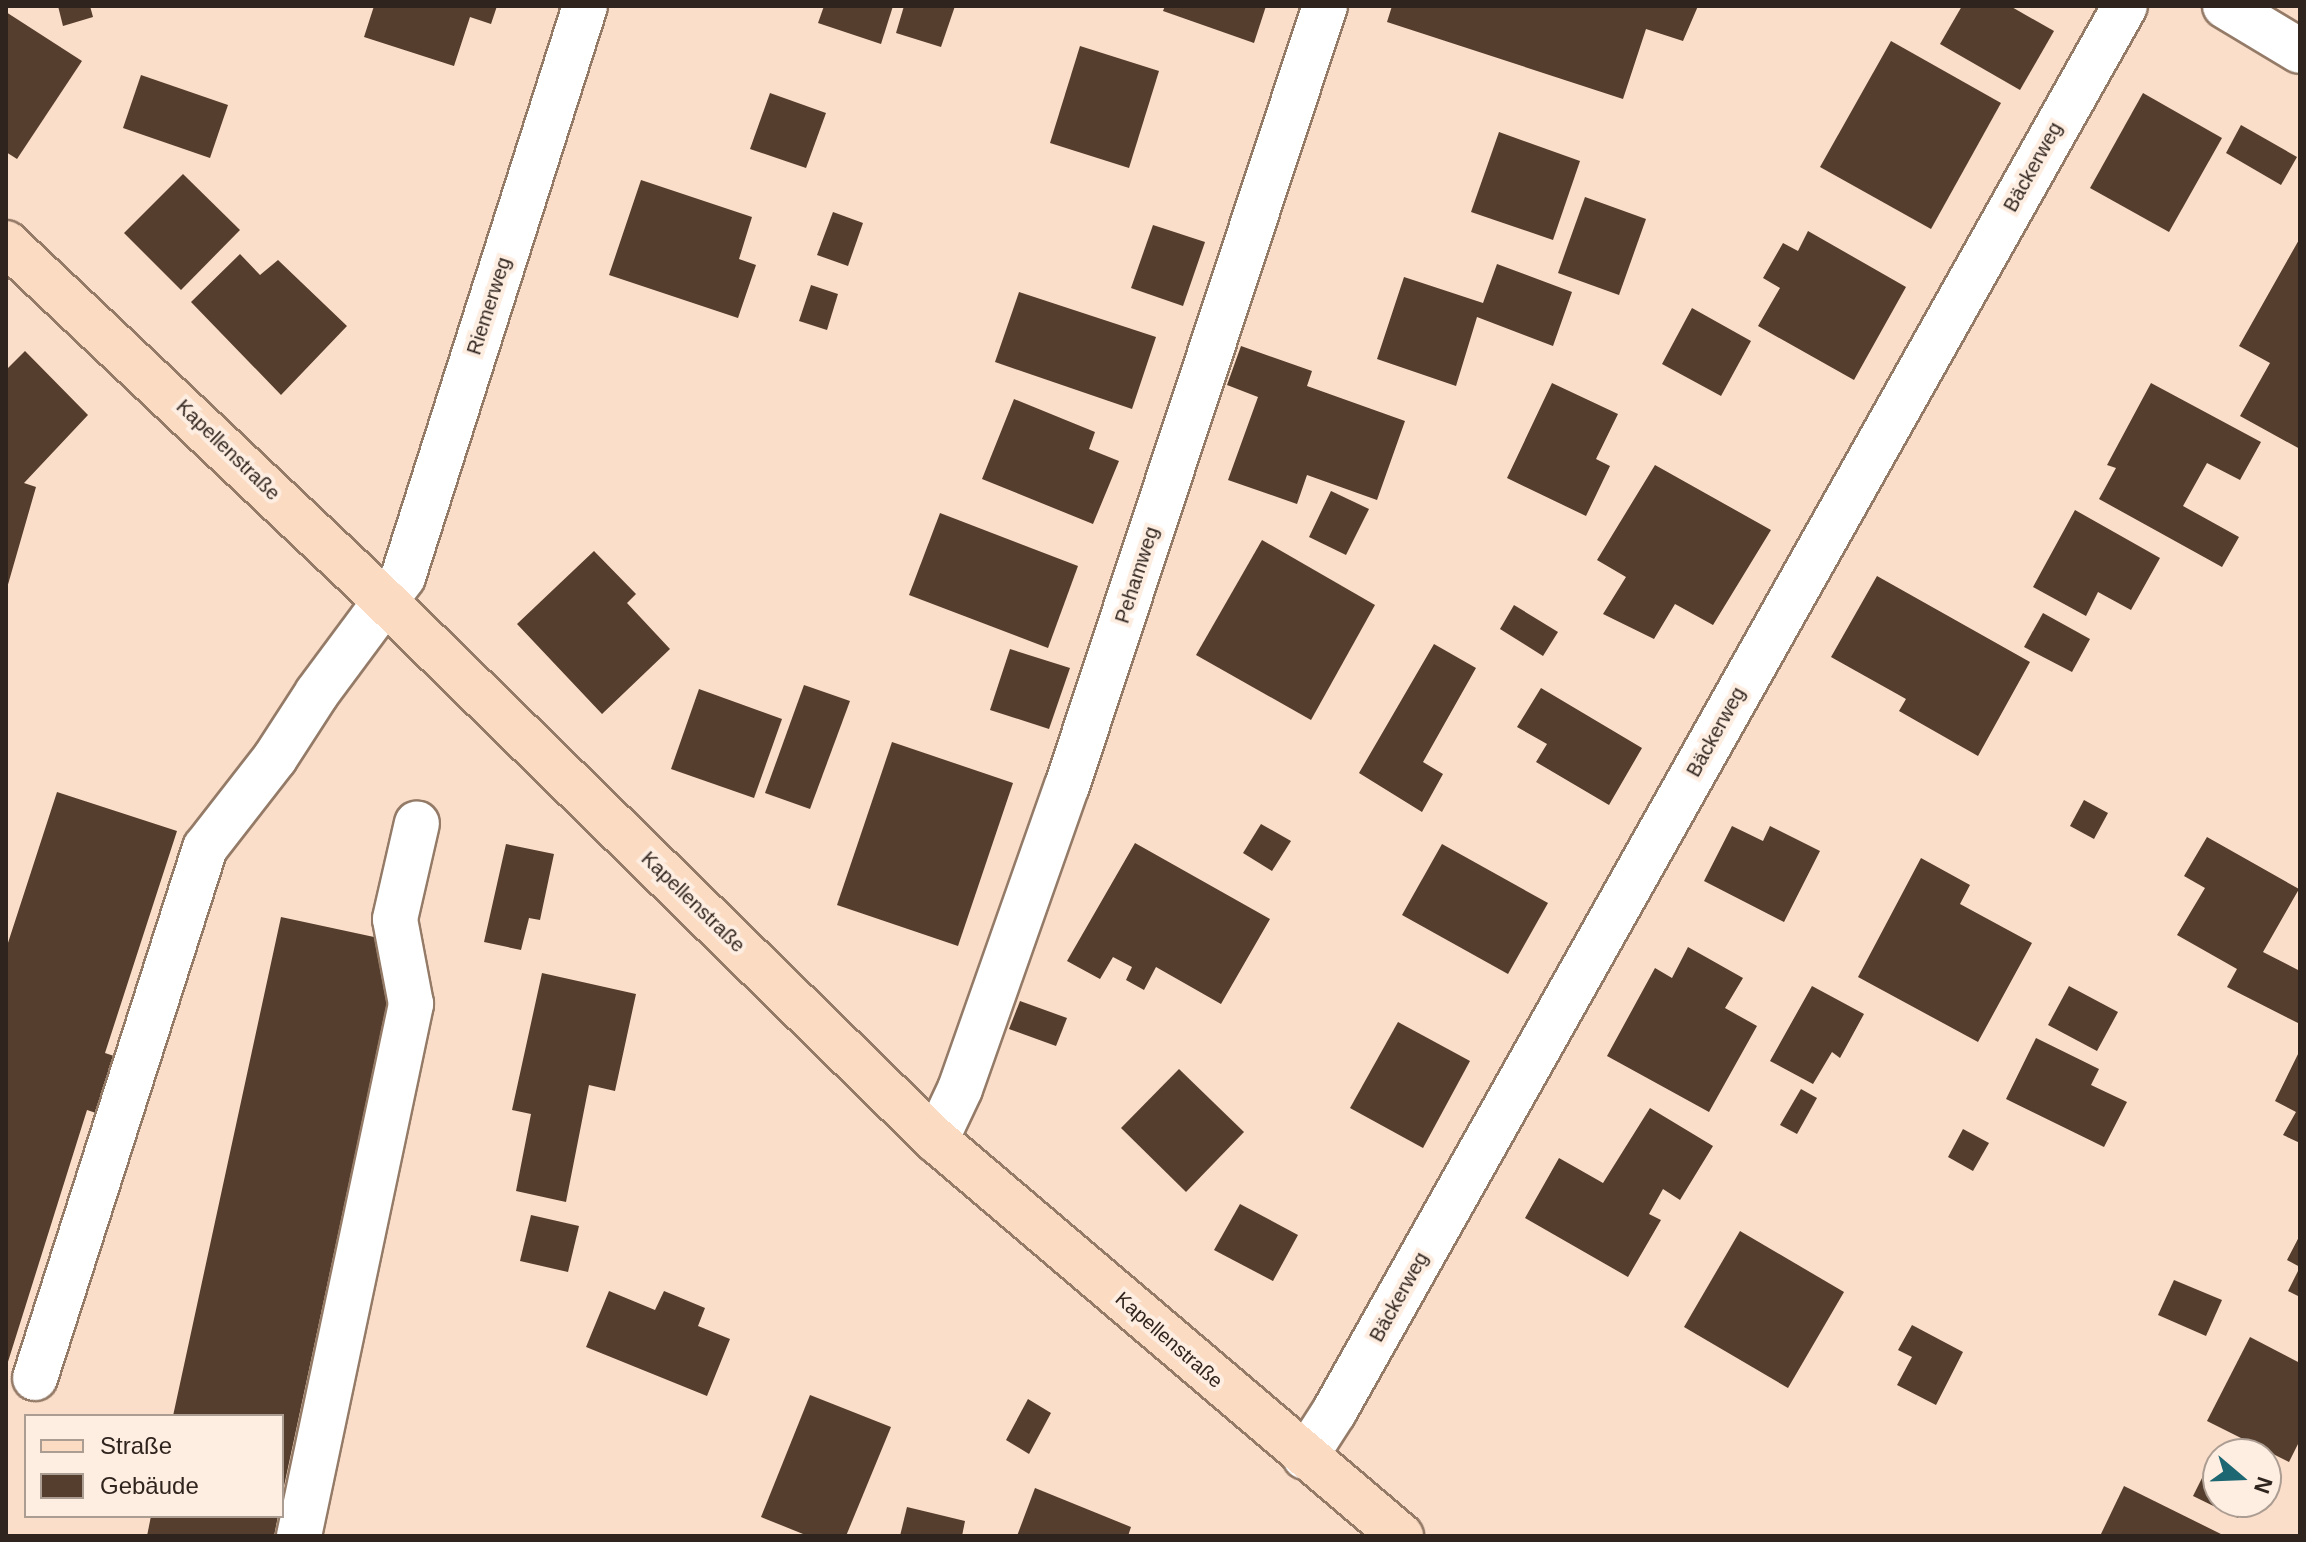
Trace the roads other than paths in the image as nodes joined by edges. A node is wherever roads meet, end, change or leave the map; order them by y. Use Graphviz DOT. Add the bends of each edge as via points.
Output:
graph roads {
  1 [pos="585,6"];
  2 [pos="1325,6"];
  3 [pos="2125,6"];
  4 [pos="2225,6"];
  5 [pos="2300,51"];
  6 [pos="6,243"];
  7 [pos="387,603"];
  8 [pos="417,823"];
  9 [pos="936,1140"];
  10 [pos="35,1378"];
  11 [pos="1305,1457"];
  12 [pos="299,1536"];
  13 [pos="1401,1536"];
  1 -- 7 [label="street, Riemerweg" via="403,577"];
  2 -- 9 [label="street, Pehamweg" via="1067,786 960,1089"];
  3 -- 11 [label="street, Bäckerweg"];
  4 -- 5 [label="street"];
  6 -- 7 [label="main road, Kapellenstraße"];
  7 -- 9 [label="main road, Kapellenstraße"];
  7 -- 10 [label="street, Riemerweg" via="205,848"];
  8 -- 12 [label="street" via="395,919 411,1004"];
  9 -- 11 [label="main road, Kapellenstraße"];
  11 -- 13 [label="main road, Kapellenstraße"];
}
